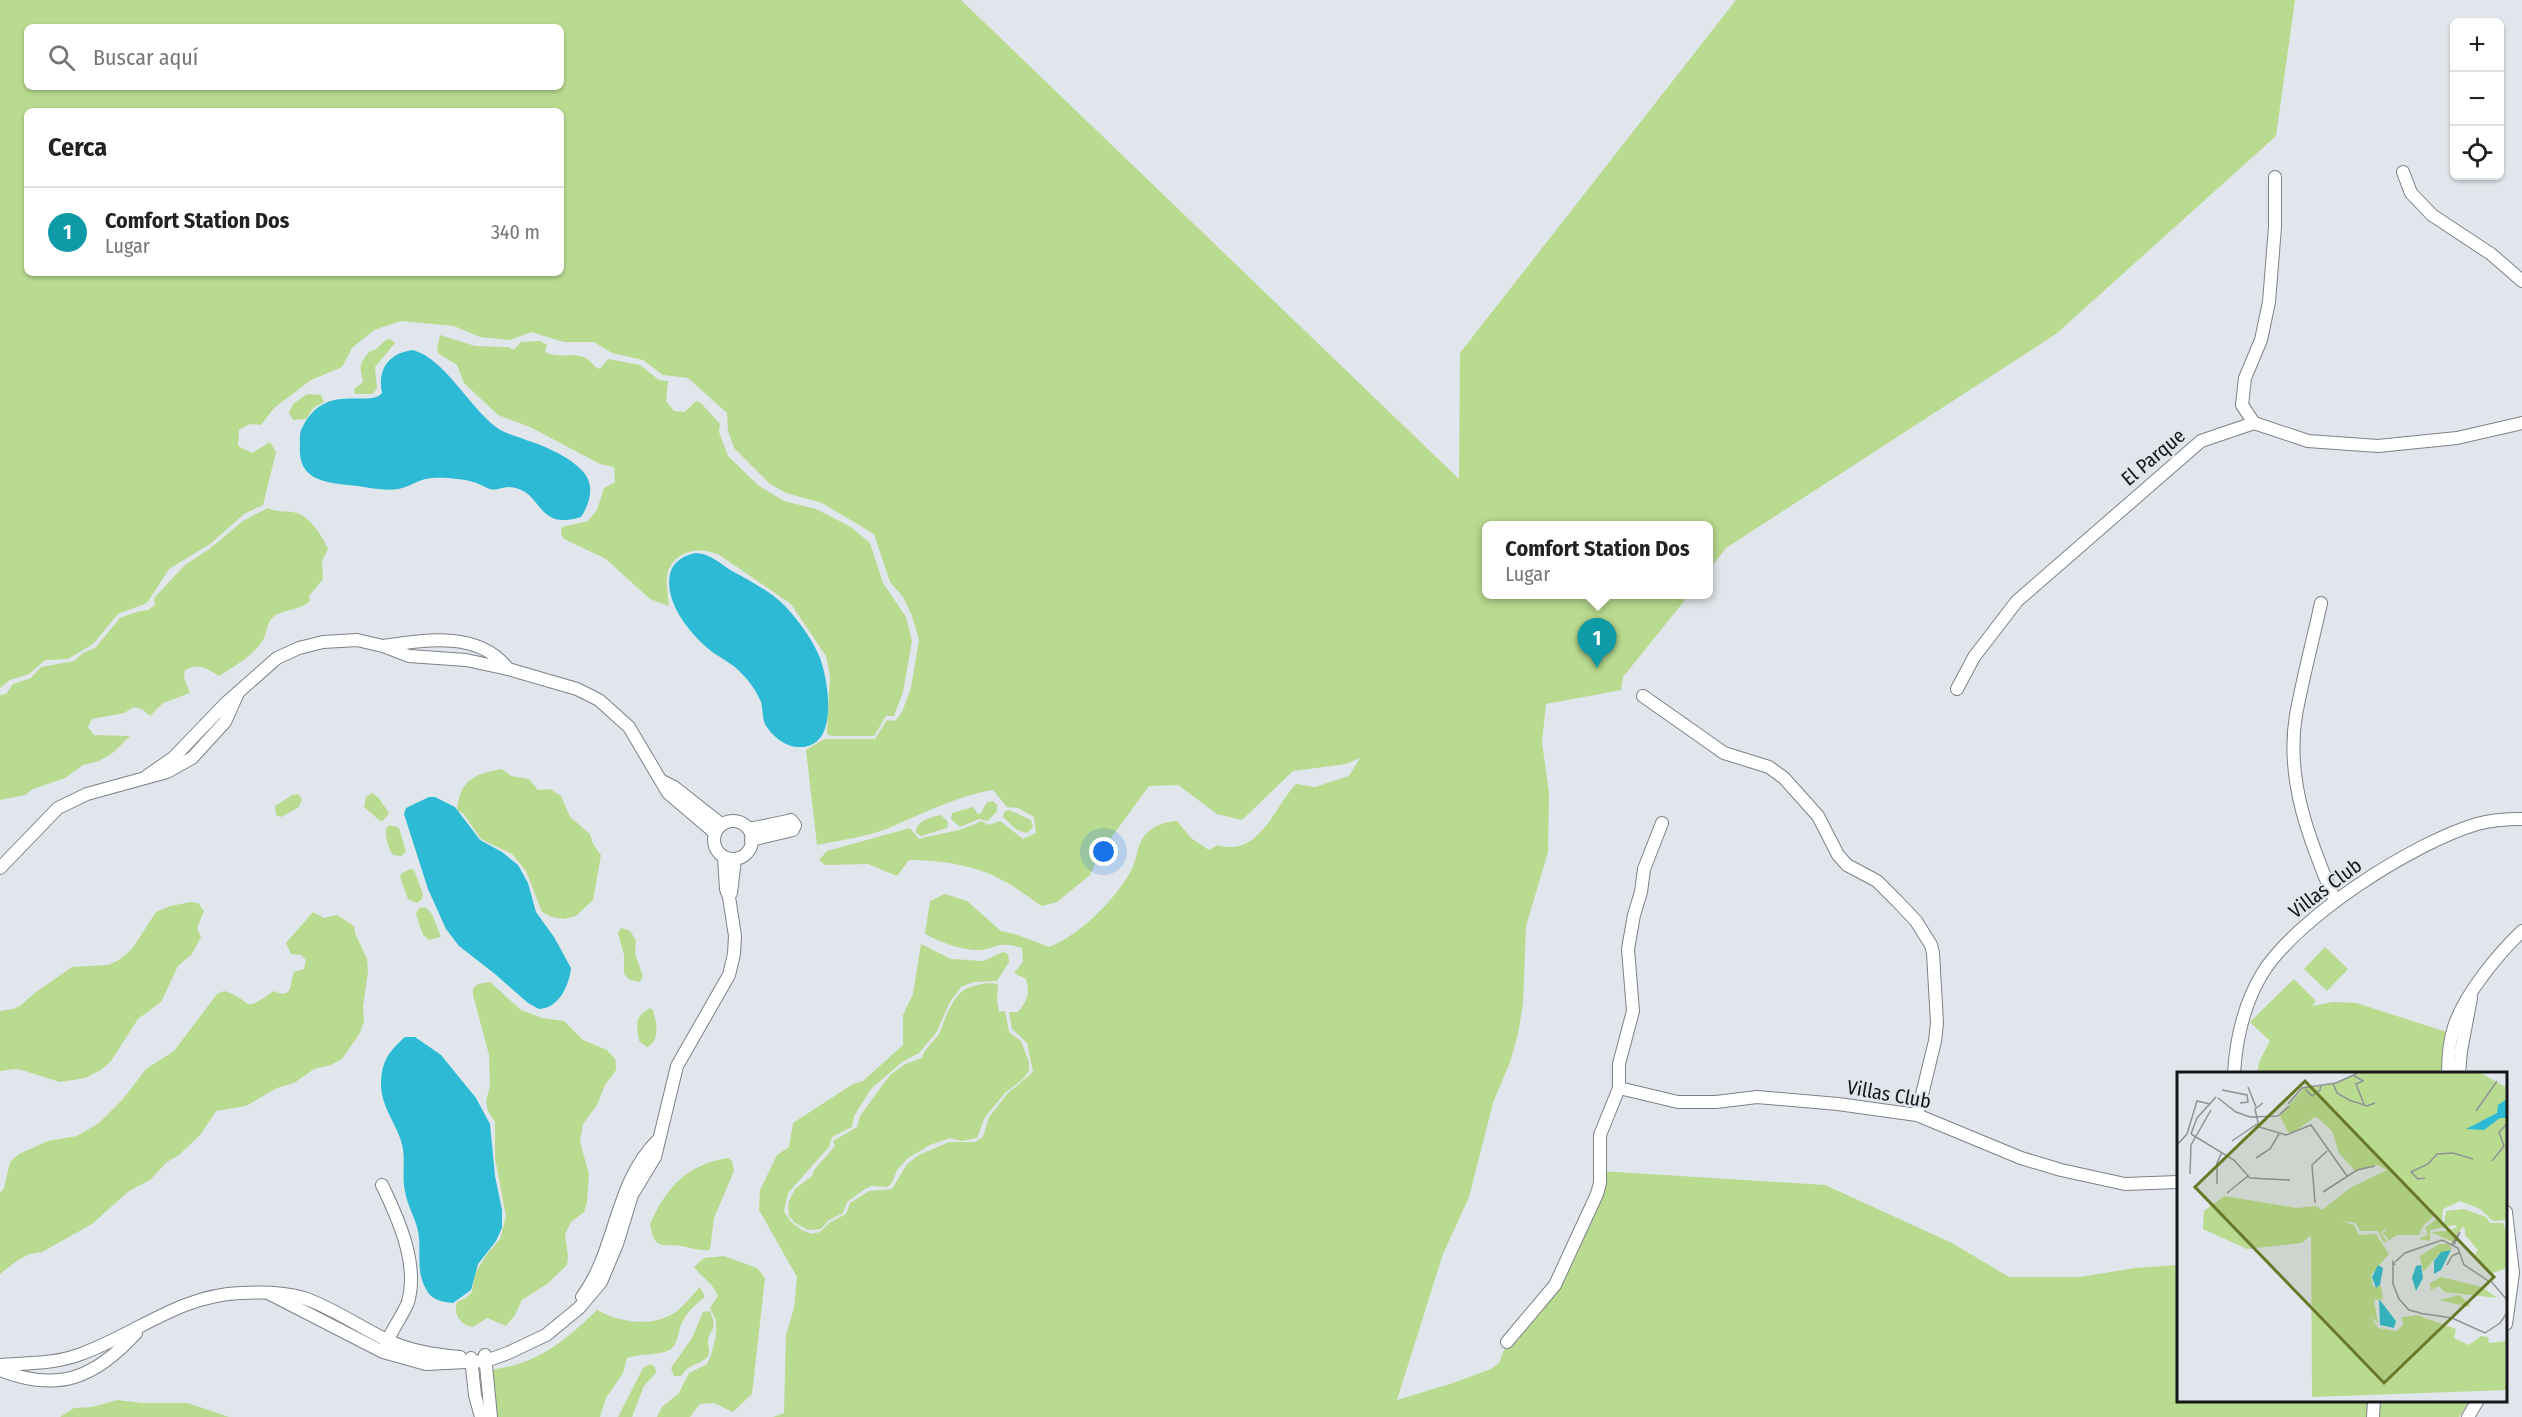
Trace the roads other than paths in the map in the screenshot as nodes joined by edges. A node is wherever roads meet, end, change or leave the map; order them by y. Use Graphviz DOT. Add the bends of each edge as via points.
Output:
graph roads {
  1 [pos="2403,172"];
  2 [pos="2275,177"];
  3 [pos="2522,281"];
  4 [pos="2254,423"];
  5 [pos="2522,423"];
  6 [pos="2321,603"];
  7 [pos="447,640"];
  8 [pos="383,646"];
  9 [pos="447,659"];
  10 [pos="508,669"];
  11 [pos="1958,689"];
  12 [pos="1643,696"];
  13 [pos="2522,819"];
  14 [pos="1662,823"];
  15 [pos="718,829"];
  16 [pos="729,858"];
  17 [pos="0,868"];
  18 [pos="2335,900"];
  19 [pos="2522,931"];
  20 [pos="2472,994"];
  21 [pos="2234,1072"];
  22 [pos="2448,1072"];
  23 [pos="2459,1072"];
  24 [pos="1619,1088"];
  25 [pos="1917,1115"];
  26 [pos="2177,1182"];
  27 [pos="382,1185"];
  28 [pos="2507,1227"];
  29 [pos="2507,1311"];
  30 [pos="141,1328"];
  31 [pos="1507,1342"];
  32 [pos="385,1346"];
  33 [pos="485,1358"];
  34 [pos="471,1360"];
  35 [pos="54,1362"];
  36 [pos="0,1365"];
  37 [pos="0,1370"];
  38 [pos="57,1381"];
  39 [pos="2374,1402"];
  40 [pos="2477,1402"];
  41 [pos="481,1417"];
  42 [pos="491,1417"];
  43 [pos="2373,1417"];
  44 [pos="2468,1417"];
  1 -- 3 [label="street" via="2410,193 2432,215 2491,254"];
  2 -- 4 [label="street" via="2276,227 2269,302 2245,378 2242,405"];
  4 -- 5 [label="street" via="2308,441 2378,446 2457,438"];
  4 -- 11 [label="street, El Parque" via="2201,441 2079,545 2017,601 1974,657"];
  6 -- 18 [label="street" via="2296,716 2294,751 2299,801 2311,845"];
  7 -- 8 [label="street"];
  7 -- 9 [label="street"];
  7 -- 10 [label="street" via="478,648"];
  8 -- 9 [label="street" via="409,656"];
  8 -- 17 [label="street" via="363,640 341,640 299,648 270,663 173,758 147,776 87,794 58,808"];
  9 -- 10 [label="street"];
  10 -- 15 [label="street" via="577,689 607,706 629,727 661,780 674,787"];
  12 -- 25 [label="street" via="1724,753 1768,767 1784,778 1818,816 1838,855 1877,881 1916,921 1933,953 1937,1023"];
  13 -- 18 [label="street, Villas Club" via="2477,824 2433,842"];
  14 -- 24 [label="street" via="1644,869 1628,950 1633,1011 1619,1064"];
  15 -- 16 [label="street" via="715,844"];
  15 -- 16 [label="street" via="735,821 750,834 747,852"];
  16 -- 33 [label="street" via="735,944 729,975 677,1066 658,1140 649,1148 624,1192 598,1266 580,1299 554,1323 531,1339"];
  18 -- 21 [label="street, Villas Club" via="2284,944 2264,971 2238,1034"];
  19 -- 20 [label="street" via="2491,964"];
  20 -- 22 [label="street" via="2454,1026"];
  20 -- 23 [label="street"];
  24 -- 25 [label="street, Villas Club" via="1678,1102 1757,1097"];
  24 -- 31 [label="street" via="1600,1135 1597,1194 1565,1268 1556,1285"];
  25 -- 26 [label="street, Villas Club" via="2061,1170 2125,1184"];
  27 -- 32 [label="street" via="398,1221 411,1275 407,1304"];
  28 -- 29 [label="street" via="2513,1273"];
  30 -- 32 [label="street" via="169,1310 204,1298 242,1292 270,1294"];
  30 -- 35 [label="street"];
  30 -- 38 [label="street" via="95,1368"];
  32 -- 34 [label="street" via="426,1364"];
  33 -- 34 [label="street"];
  33 -- 42 [label="street"];
  34 -- 41 [label="street"];
  35 -- 36 [label="street"];
  35 -- 38 [label="street"];
  37 -- 38 [label="street" via="22,1379"];
  39 -- 43 [label="street"];
  40 -- 44 [label="street"];
}
